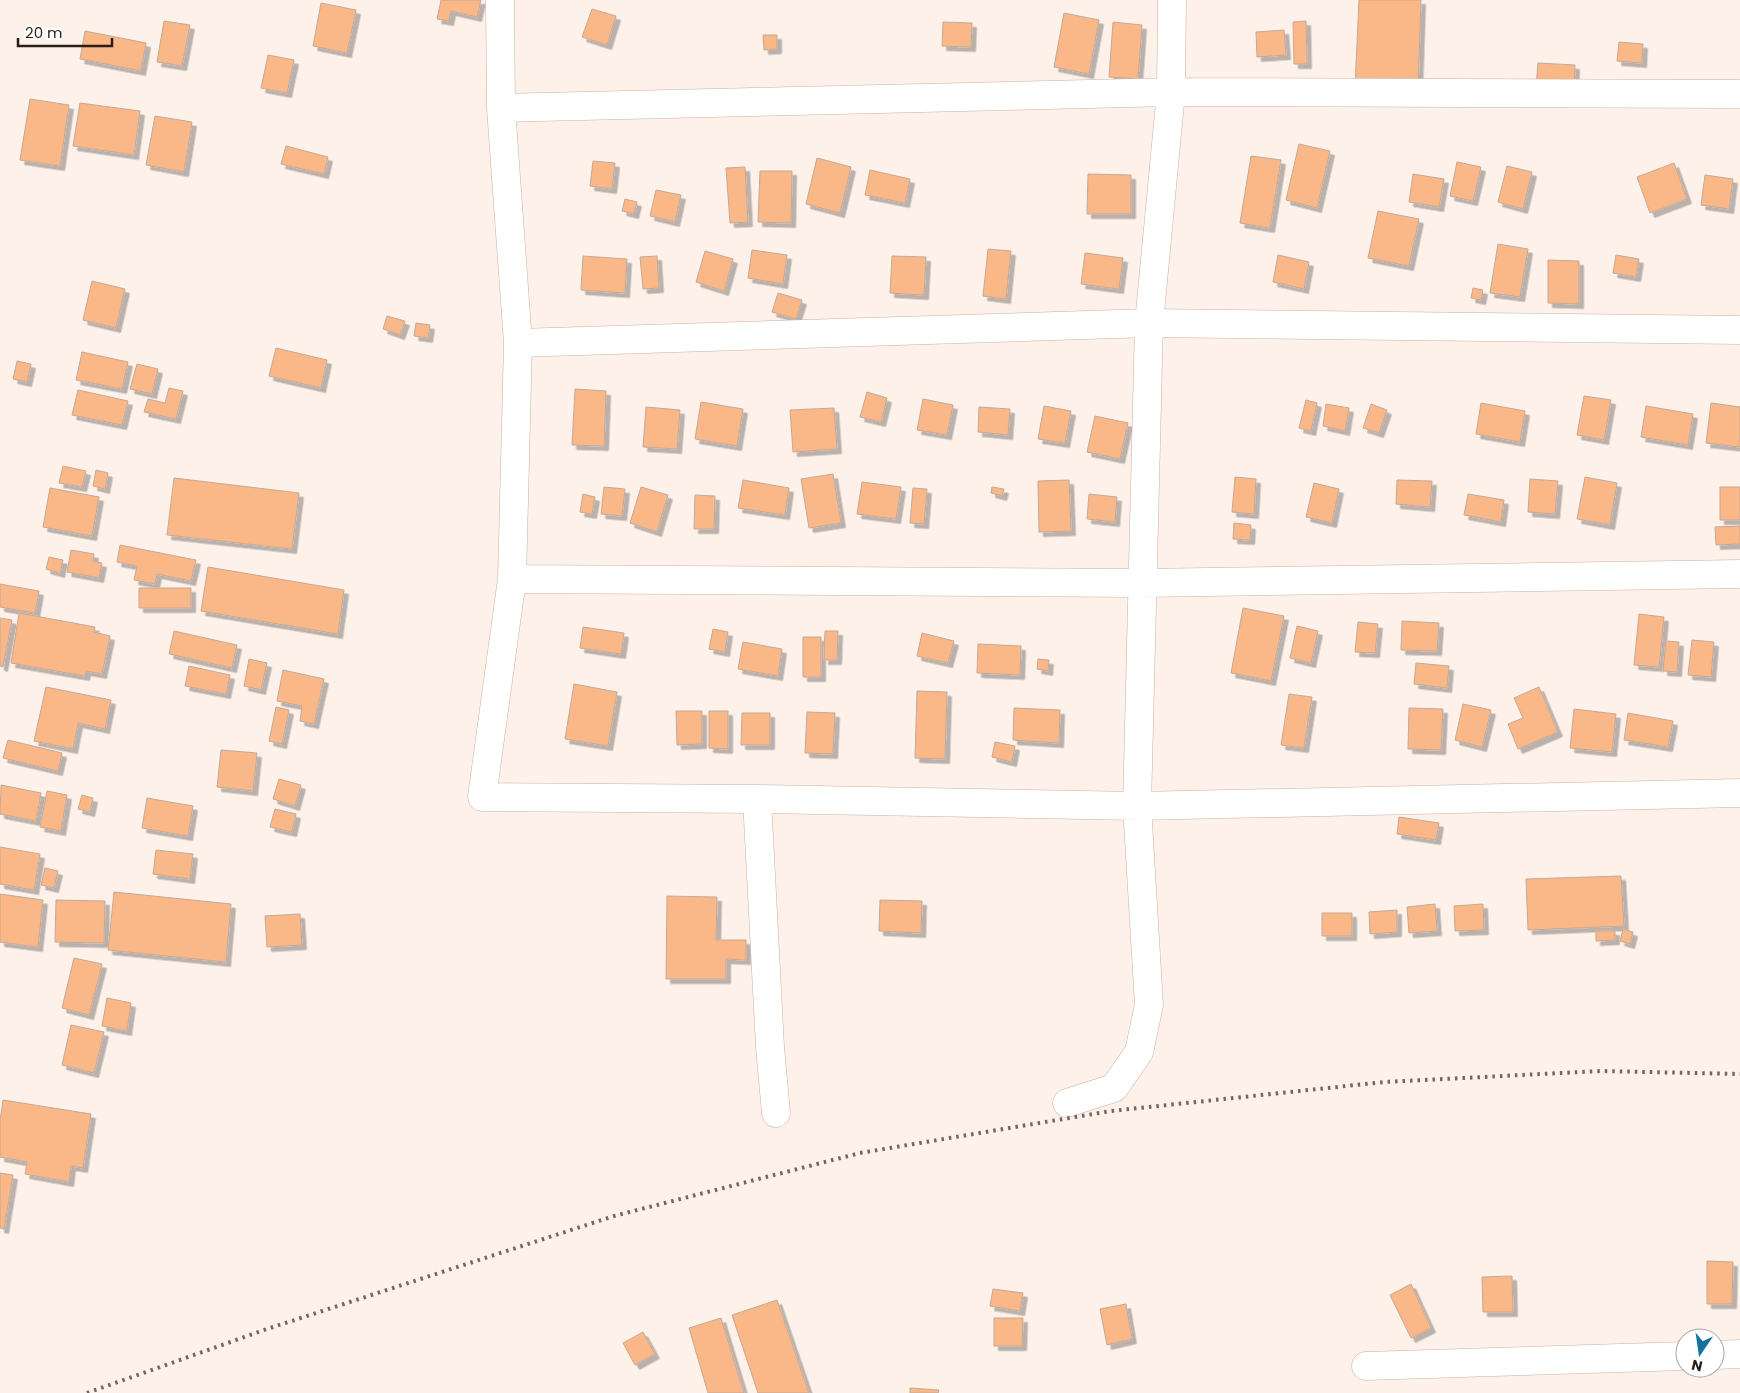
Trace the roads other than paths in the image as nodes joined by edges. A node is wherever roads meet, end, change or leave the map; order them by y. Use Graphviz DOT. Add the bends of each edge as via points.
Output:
graph roads {
  1 [pos="500,0"];
  2 [pos="1172,0"];
  3 [pos="1171,92"];
  4 [pos="1740,94"];
  5 [pos="501,108"];
  6 [pos="1149,322"];
  7 [pos="1740,330"];
  8 [pos="518,343"];
  9 [pos="1740,574"];
  10 [pos="512,579"];
  11 [pos="1143,583"];
  12 [pos="1740,793"];
  13 [pos="757,800"];
  14 [pos="1137,806"];
  15 [pos="1067,1103"];
  16 [pos="776,1113"];
  17 [pos="1740,1354"];
  18 [pos="1725,1355"];
  19 [pos="1675,1356"];
  20 [pos="1366,1366"];
  1 -- 5 [label="street"];
  2 -- 3 [label="street"];
  3 -- 4 [label="street"];
  3 -- 5 [label="street"];
  3 -- 6 [label="street"];
  5 -- 8 [label="street"];
  6 -- 7 [label="street"];
  6 -- 8 [label="street"];
  6 -- 11 [label="street"];
  8 -- 10 [label="street"];
  9 -- 11 [label="street"];
  10 -- 11 [label="street"];
  10 -- 13 [label="street" via="482,797"];
  11 -- 14 [label="street"];
  12 -- 14 [label="street"];
  13 -- 14 [label="street"];
  13 -- 16 [label="street"];
  14 -- 15 [label="street" via="1149,1005 1139,1052 1114,1088"];
  17 -- 18 [label="street"];
  19 -- 20 [label="street"];
}
